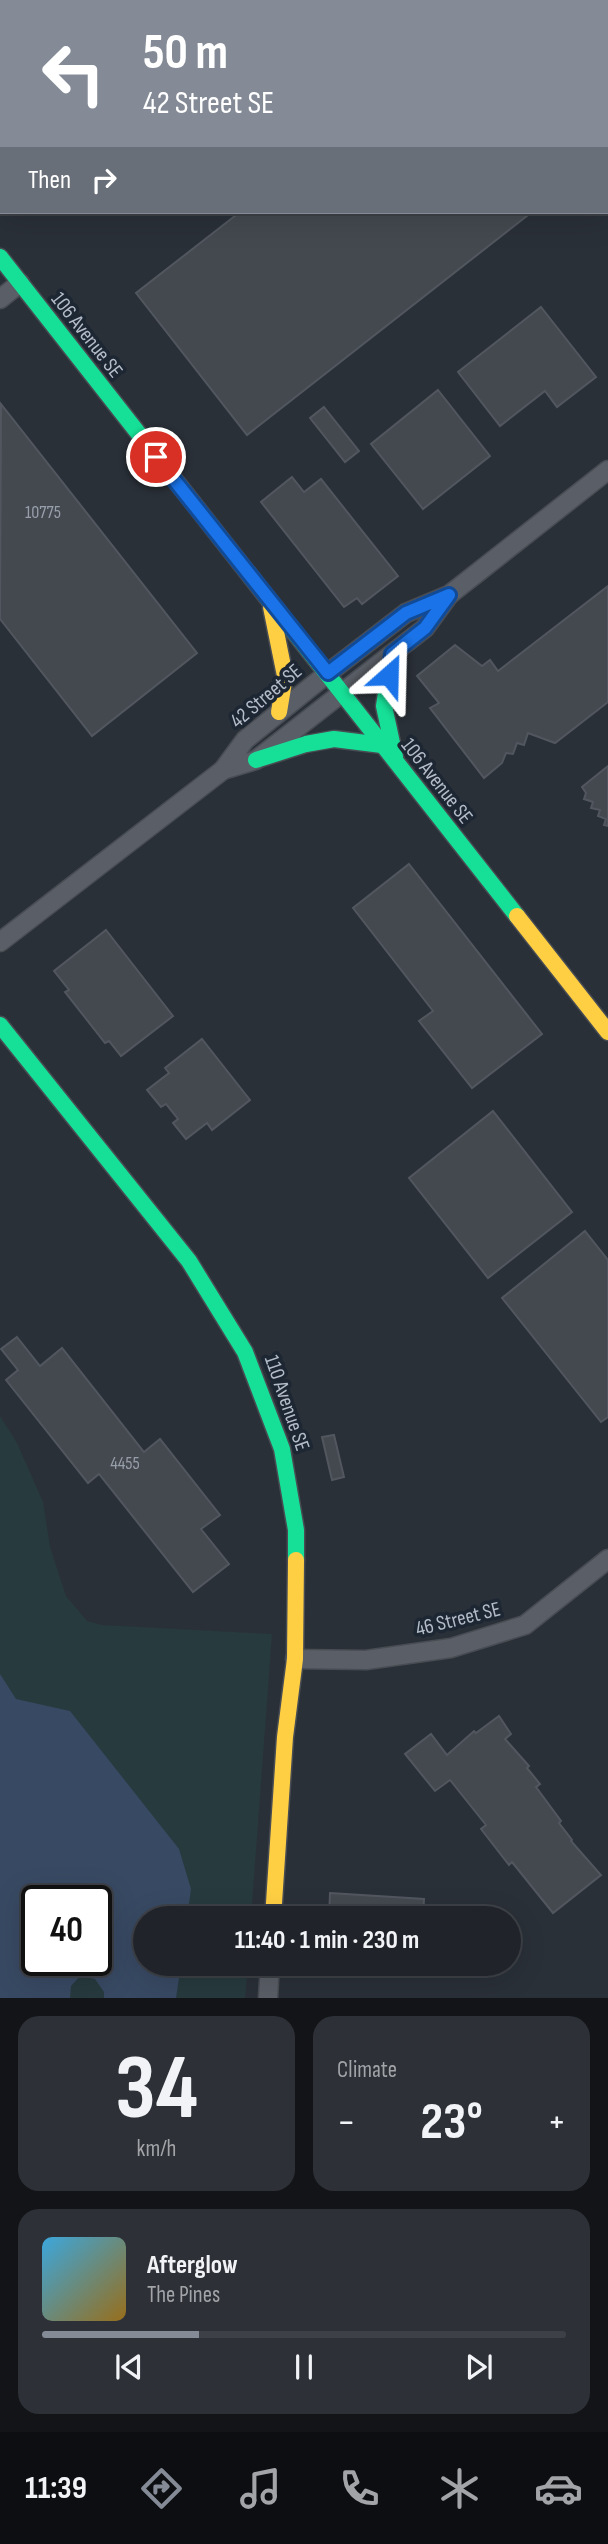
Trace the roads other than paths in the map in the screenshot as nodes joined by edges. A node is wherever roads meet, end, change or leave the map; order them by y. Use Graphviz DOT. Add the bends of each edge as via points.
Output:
graph roads {
  1 [pos="0,257"];
  2 [pos="20,283"];
  3 [pos="0,299"];
  4 [pos="608,470"];
  5 [pos="449,595"];
  6 [pos="270,602"];
  7 [pos="392,654"];
  8 [pos="328,673"];
  9 [pos="342,692"];
  10 [pos="279,712"];
  11 [pos="382,745"];
  12 [pos="256,760"];
  13 [pos="396,762"];
  14 [pos="223,770"];
  15 [pos="0,942"];
  16 [pos="0,1025"];
  17 [pos="608,1032"];
  18 [pos="608,1559"];
  19 [pos="295,1659"];
  20 [pos="274,1906"];
  21 [pos="269,1976"];
  22 [pos="268,1998"];
  1 -- 2 [label="street, 106 Avenue SE"];
  2 -- 3 [label="street"];
  2 -- 6 [label="street, 106 Avenue SE"];
  4 -- 5 [label="street, 42 Street SE"];
  5 -- 7 [label="street, 42 Street SE" via="425,628"];
  5 -- 8 [label="street, 42 Street SE" via="406,613"];
  6 -- 8 [label="street, 106 Avenue SE"];
  6 -- 10 [label="street" via="285,676"];
  7 -- 9 [label="street, 42 Street SE"];
  7 -- 13 [label="street" via="384,706"];
  8 -- 9 [label="street, 106 Avenue SE"];
  8 -- 10 [label="street, 42 Street SE"];
  9 -- 11 [label="street, 106 Avenue SE"];
  9 -- 12 [label="street, 42 Street SE"];
  10 -- 14 [label="street, 42 Street SE" via="245,740"];
  11 -- 12 [label="street" via="334,739"];
  11 -- 13 [label="street, 106 Avenue SE"];
  12 -- 14 [label="street, 42 Street SE"];
  13 -- 17 [label="street, 106 Avenue SE"];
  14 -- 15 [label="street, 42 Street SE"];
  16 -- 19 [label="street, 110 Avenue SE" via="189,1261 245,1352 282,1449 296,1530"];
  18 -- 19 [label="street, 46 Street SE" via="525,1625 451,1648 366,1660"];
  19 -- 20 [label="street, 110 Avenue SE"];
  21 -- 22 [label="street"];
}
